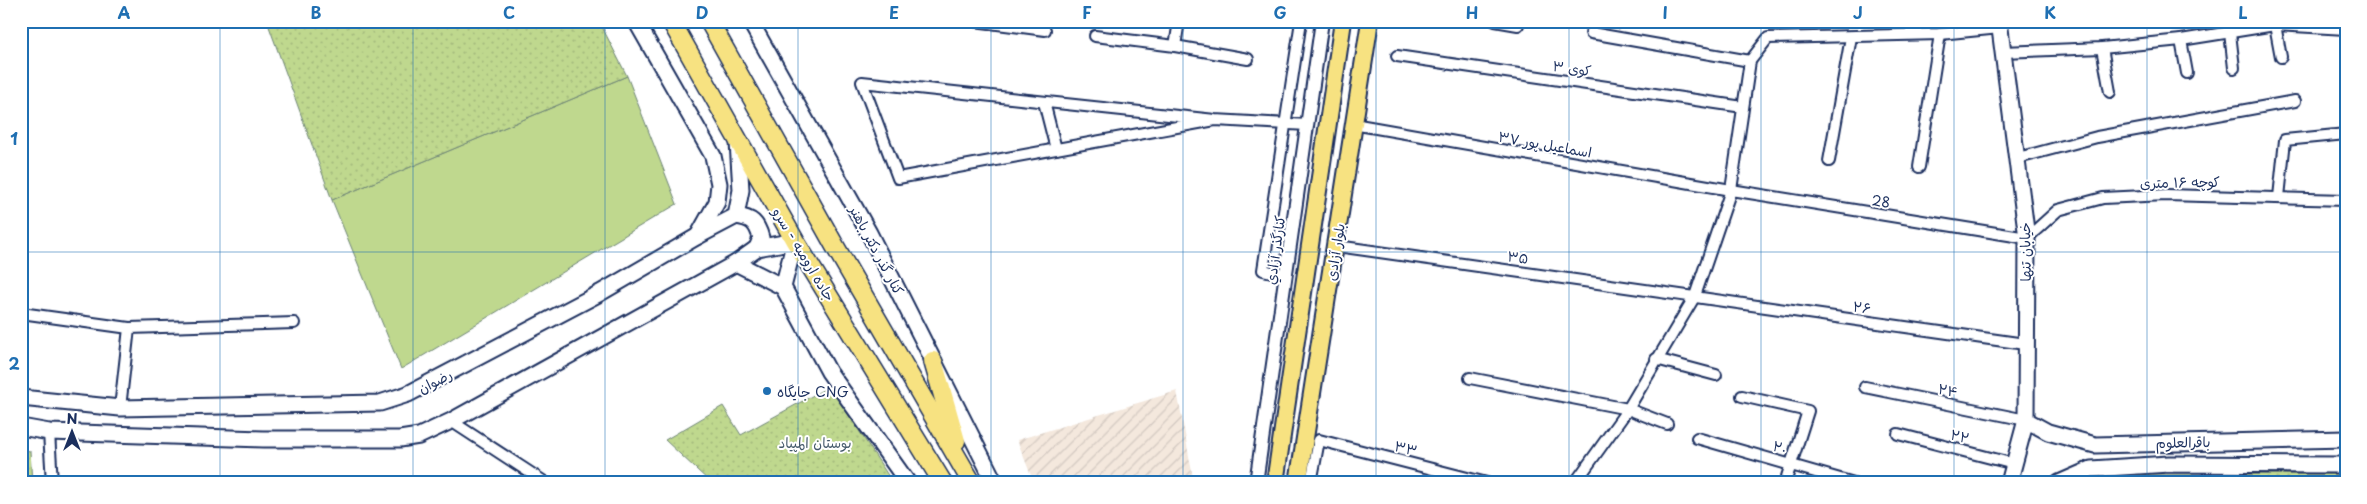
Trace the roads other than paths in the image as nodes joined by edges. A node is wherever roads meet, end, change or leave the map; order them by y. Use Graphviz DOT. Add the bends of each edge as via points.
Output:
graph roads {
  1 [pos="636,21"];
  2 [pos="671,21"];
  3 [pos="709,21"];
  4 [pos="750,21"];
  5 [pos="974,21"];
  6 [pos="1179,21"];
  7 [pos="1301,21"];
  8 [pos="1322,21"];
  9 [pos="1343,21"];
  10 [pos="1370,21"];
  11 [pos="1495,21"];
  12 [pos="993,23"];
  13 [pos="1518,25"];
  14 [pos="1999,25"];
  15 [pos="2275,25"];
  16 [pos="2246,26"];
  17 [pos="2346,29"];
  18 [pos="1045,30"];
  19 [pos="1592,33"];
  20 [pos="2230,33"];
  21 [pos="1940,34"];
  22 [pos="1095,36"];
  23 [pos="1851,37"];
  24 [pos="2181,40"];
  25 [pos="1175,46"];
  26 [pos="2102,48"];
  27 [pos="2003,52"];
  28 [pos="1397,56"];
  29 [pos="2281,57"];
  30 [pos="1248,58"];
  31 [pos="1750,61"];
  32 [pos="2234,68"];
  33 [pos="2187,73"];
  34 [pos="2110,92"];
  35 [pos="2296,101"];
  36 [pos="1044,102"];
  37 [pos="1743,107"];
  38 [pos="1214,120"];
  39 [pos="1287,122"];
  40 [pos="1353,124"];
  41 [pos="1308,125"];
  42 [pos="2346,134"];
  43 [pos="738,142"];
  44 [pos="1056,149"];
  45 [pos="2018,158"];
  46 [pos="1828,161"];
  47 [pos="1919,167"];
  48 [pos="1731,190"];
  49 [pos="2280,197"];
  50 [pos="2346,200"];
  51 [pos="736,216"];
  52 [pos="698,236"];
  53 [pos="2027,238"];
  54 [pos="795,241"];
  55 [pos="1337,246"];
  56 [pos="757,248"];
  57 [pos="736,263"];
  58 [pos="1286,275"];
  59 [pos="783,286"];
  60 [pos="1695,296"];
  61 [pos="21,313"];
  62 [pos="294,323"];
  63 [pos="128,328"];
  64 [pos="2025,344"];
  65 [pos="1656,359"];
  66 [pos="934,361"];
  67 [pos="1716,376"];
  68 [pos="1470,378"];
  69 [pos="1865,387"];
  70 [pos="1742,396"];
  71 [pos="21,398"];
  72 [pos="120,408"];
  73 [pos="1628,408"];
  74 [pos="2026,420"];
  75 [pos="451,421"];
  76 [pos="1667,424"];
  77 [pos="21,427"];
  78 [pos="49,432"];
  79 [pos="1898,434"];
  80 [pos="1698,438"];
  81 [pos="2346,439"];
  82 [pos="2014,464"];
  83 [pos="1791,465"];
  84 [pos="2346,465"];
  85 [pos="963,466"];
  86 [pos="1579,482"];
  87 [pos="52,483"];
  88 [pos="546,483"];
  89 [pos="908,483"];
  90 [pos="944,483"];
  91 [pos="972,483"];
  92 [pos="995,483"];
  93 [pos="1256,483"];
  94 [pos="1275,483"];
  95 [pos="1298,483"];
  96 [pos="1310,483"];
  97 [pos="1487,483"];
  98 [pos="1785,483"];
  99 [pos="1854,483"];
  100 [pos="2009,483"];
  101 [pos="2059,483"];
  1 -- 52 [label="main road" via="713,156 719,184 717,202"];
  2 -- 43 [label="highway, جاده ارومیه - سرو"];
  3 -- 85 [label="highway"];
  4 -- 66 [label="main road, کنار گذر دکتر باهنر" via="869,233"];
  5 -- 12 [label="street"];
  6 -- 25 [label="street"];
  7 -- 39 [label="street"];
  8 -- 41 [label="street, کنارگذر آزادي"];
  9 -- 94 [label="main road, بلوار آزادی"];
  10 -- 40 [label="main road, بلوار آزادی"];
  11 -- 13 [label="street"];
  12 -- 18 [label="street"];
  14 -- 21 [label="street"];
  14 -- 27 [label="main road, خیابان تنها"];
  15 -- 16 [label="street"];
  15 -- 17 [label="street"];
  15 -- 29 [label="street"];
  16 -- 20 [label="street"];
  19 -- 31 [label="street"];
  20 -- 24 [label="street"];
  20 -- 32 [label="street"];
  21 -- 23 [label="street"];
  21 -- 47 [label="street"];
  22 -- 25 [label="street"];
  23 -- 31 [label="street" via="1768,38"];
  23 -- 46 [label="street"];
  24 -- 26 [label="street"];
  24 -- 33 [label="street"];
  25 -- 30 [label="street"];
  26 -- 27 [label="street"];
  26 -- 34 [label="street"];
  27 -- 45 [label="main road, خیابان تنها"];
  28 -- 37 [label="street, کوی ۳"];
  31 -- 37 [label="street"];
  35 -- 45 [label="street" via="2097,137"];
  36 -- 38 [label="street"];
  36 -- 44 [label="street"];
  36 -- 44 [label="street" via="862,82 898,178"];
  37 -- 48 [label="street"];
  38 -- 39 [label="street"];
  38 -- 44 [label="street"];
  39 -- 41 [label="street"];
  39 -- 58 [label="street" via="1263,270"];
  40 -- 48 [label="street, اسماعیل پور ۳۷"];
  40 -- 55 [label="main road, بلوار آزادی"];
  41 -- 58 [label="street, کنارگذر آزادي"];
  42 -- 49 [label="street" via="2285,140"];
  43 -- 51 [label="main road" via="740,190"];
  43 -- 54 [label="highway, جاده ارومیه - سرو"];
  45 -- 53 [label="main road, خیابان تنها"];
  48 -- 53 [label="street, 28"];
  48 -- 60 [label="street"];
  49 -- 50 [label="street, کوچه ۱۶ متری"];
  49 -- 53 [label="street, کوچه ۱۶ متری" via="2166,195 2103,198 2058,210"];
  51 -- 52 [label="main road, رضوان"];
  51 -- 56 [label="main road" via="748,218 758,226 761,238"];
  52 -- 72 [label="main road, رضوان" via="428,386 380,403"];
  53 -- 64 [label="main road, خیابان تنها"];
  54 -- 56 [label="main road"];
  54 -- 59 [label="main road"];
  54 -- 90 [label="highway, جاده ارومیه - سرو"];
  55 -- 60 [label="street, ۳۵"];
  55 -- 95 [label="main road, بلوار آزادی"];
  56 -- 57 [label="main road"];
  57 -- 59 [label="main road"];
  57 -- 75 [label="main road"];
  58 -- 93 [label="street, کنارگذر آزادي"];
  59 -- 89 [label="main road" via="829,372"];
  60 -- 64 [label="street, ۲۶"];
  60 -- 65 [label="street"];
  61 -- 63 [label="street"];
  62 -- 63 [label="street"];
  63 -- 72 [label="street"];
  64 -- 74 [label="main road, خیابان تنها"];
  65 -- 67 [label="street"];
  65 -- 73 [label="street"];
  66 -- 85 [label="highway"];
  66 -- 92 [label="main road, کنار گذر دکتر باهنر"];
  68 -- 73 [label="street"];
  69 -- 74 [label="street, ۲۴"];
  70 -- 83 [label="street" via="1808,411"];
  71 -- 72 [label="main road, رضوان"];
  73 -- 76 [label="street"];
  73 -- 86 [label="street"];
  74 -- 81 [label="main road, باقرالعلوم" via="2048,432 2096,445"];
  74 -- 82 [label="main road, خیابان تنها"];
  75 -- 78 [label="main road" via="419,436 400,439 263,439"];
  75 -- 88 [label="street"];
  77 -- 78 [label="main road"];
  78 -- 87 [label="street"];
  79 -- 82 [label="street, ۲۲"];
  80 -- 83 [label="street, ۲۰"];
  82 -- 100 [label="main road, خیابان تنها"];
  83 -- 98 [label="street"];
  83 -- 99 [label="street, ۲۰"];
  84 -- 101 [label="main road, باقرالعلوم" via="2169,464 2091,469"];
  85 -- 91 [label="highway"];
  96 -- 97 [label="street, ۳۳" via="1319,440"];
}
